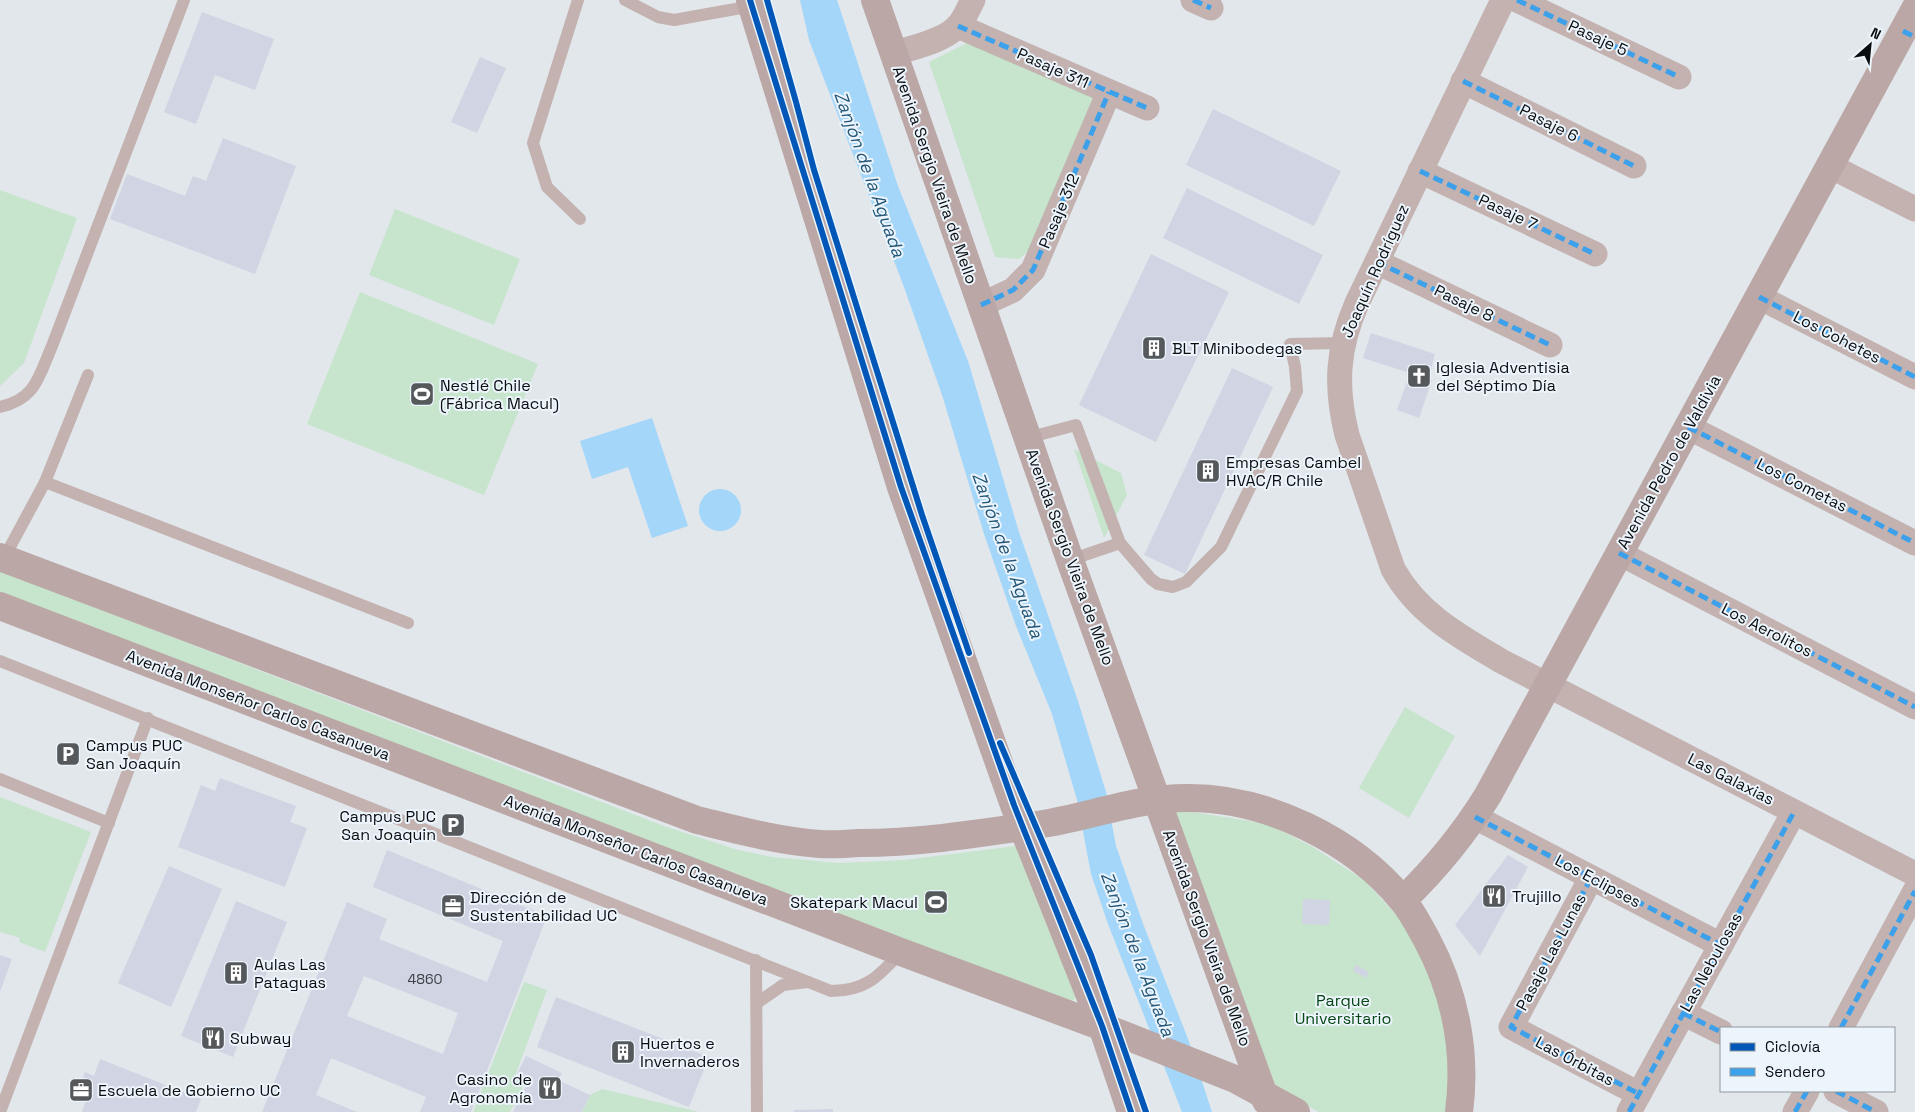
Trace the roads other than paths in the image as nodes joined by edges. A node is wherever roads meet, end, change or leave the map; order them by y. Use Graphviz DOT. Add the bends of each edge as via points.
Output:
graph roads {
  1 [pos="184,0"];
  2 [pos="578,0"];
  3 [pos="625,0"];
  4 [pos="875,0"];
  5 [pos="972,0"];
  6 [pos="1503,0"];
  7 [pos="1517,0"];
  8 [pos="751,3"];
  9 [pos="1911,25"];
  10 [pos="958,26"];
  11 [pos="893,54"];
  12 [pos="1679,77"];
  13 [pos="1463,81"];
  14 [pos="1109,92"];
  15 [pos="1147,108"];
  16 [pos="1634,166"];
  17 [pos="1830,166"];
  18 [pos="1420,171"];
  19 [pos="1915,209"];
  20 [pos="580,219"];
  21 [pos="1595,254"];
  22 [pos="1377,262"];
  23 [pos="1759,297"];
  24 [pos="981,305"];
  25 [pos="1343,343"];
  26 [pos="1550,345"];
  27 [pos="88,375"];
  28 [pos="1915,377"];
  29 [pos="0,407"];
  30 [pos="1688,427"];
  31 [pos="1027,438"];
  32 [pos="46,482"];
  33 [pos="1120,543"];
  34 [pos="1915,543"];
  35 [pos="1619,553"];
  36 [pos="1,560"];
  37 [pos="1070,560"];
  38 [pos="0,606"];
  39 [pos="408,624"];
  40 [pos="0,661"];
  41 [pos="1548,684"];
  42 [pos="1915,707"];
  43 [pos="148,718"];
  44 [pos="0,780"];
  45 [pos="1157,800"];
  46 [pos="1794,812"];
  47 [pos="1475,817"];
  48 [pos="110,822"];
  49 [pos="1022,827"];
  50 [pos="1915,874"];
  51 [pos="1591,878"];
  52 [pos="1915,891"];
  53 [pos="1403,900"];
  54 [pos="1721,945"];
  55 [pos="901,952"];
  56 [pos="756,960"];
  57 [pos="811,982"];
  58 [pos="756,1002"];
  59 [pos="1684,1013"];
  60 [pos="1511,1027"];
  61 [pos="1842,1027"];
  62 [pos="1113,1030"];
  63 [pos="1720,1031"];
  64 [pos="1806,1092"];
  65 [pos="1838,1092"];
  66 [pos="1267,1103"];
  67 [pos="1634,1103"];
  68 [pos="0,1112"];
  69 [pos="757,1112"];
  70 [pos="1131,1112"];
  71 [pos="1296,1112"];
  72 [pos="1459,1112"];
  73 [pos="1795,1112"];
  74 [pos="1876,1112"];
  1 -- 29 [label="lane" via="34,387 19,400"];
  2 -- 20 [label="lane" via="533,143 547,187"];
  3 -- 8 [label="lane" via="658,17 674,20"];
  4 -- 11 [label="main road, Avenida Sergio Vieira de Mello"];
  5 -- 10 [label="street"];
  6 -- 13 [label="street, Joaquín Rodríguez"];
  7 -- 12 [label="street, Pasaje 5"];
  8 -- 49 [label="main road" via="901,487"];
  9 -- 17 [label="main road, Avenida Pedro de Valdivia"];
  10 -- 11 [label="street" via="936,39"];
  10 -- 14 [label="street, Pasaje 311"];
  11 -- 24 [label="main road, Avenida Sergio Vieira de Mello"];
  13 -- 16 [label="street, Pasaje 6"];
  13 -- 18 [label="street, Joaquín Rodríguez"];
  14 -- 15 [label="street, Pasaje 311"];
  14 -- 24 [label="street, Pasaje 312" via="1033,270 1013,290"];
  17 -- 19 [label="street"];
  17 -- 23 [label="main road, Avenida Pedro de Valdivia"];
  18 -- 21 [label="street, Pasaje 7"];
  18 -- 22 [label="street, Joaquín Rodríguez"];
  22 -- 25 [label="street, Joaquín Rodríguez" via="1354,310"];
  22 -- 26 [label="street, Pasaje 8"];
  23 -- 28 [label="street, Los Cohetes"];
  23 -- 30 [label="main road, Avenida Pedro de Valdivia"];
  24 -- 31 [label="main road, Avenida Sergio Vieira de Mello"];
  25 -- 33 [label="lane" via="1290,344 1297,391 1221,547 1186,582 1173,587 1158,584"];
  25 -- 41 [label="street, Joaquín Rodríguez" via="1339,373 1345,426 1387,554 1401,583 1420,606 1446,627"];
  27 -- 32 [label="lane"];
  30 -- 34 [label="street, Los Cometas"];
  30 -- 35 [label="main road, Avenida Pedro de Valdivia"];
  31 -- 33 [label="lane" via="1076,424"];
  31 -- 37 [label="main road, Avenida Sergio Vieira de Mello"];
  32 -- 36 [label="lane"];
  32 -- 39 [label="lane"];
  33 -- 37 [label="lane"];
  35 -- 41 [label="main road, Avenida Pedro de Valdivia"];
  35 -- 42 [label="street, Los Aerolitos"];
  36 -- 49 [label="main road" via="697,820 758,836 822,844 888,843"];
  37 -- 45 [label="main road, Avenida Sergio Vieira de Mello"];
  38 -- 55 [label="main road, Avenida Monseñor Carlos Casanueva"];
  40 -- 43 [label="lane"];
  41 -- 46 [label="street, Las Galaxias"];
  41 -- 47 [label="main road, Avenida Pedro de Valdivia"];
  43 -- 48 [label="lane"];
  43 -- 56 [label="lane"];
  44 -- 48 [label="lane"];
  45 -- 49 [label="main road"];
  45 -- 53 [label="main road" via="1187,798 1228,802 1274,813 1343,848"];
  45 -- 66 [label="main road, Avenida Sergio Vieira de Mello"];
  46 -- 50 [label="street, Las Galaxias"];
  46 -- 54 [label="street, Las Nebulosas"];
  47 -- 51 [label="street, Los Eclipses"];
  47 -- 53 [label="main road, Avenida Pedro de Valdivia" via="1436,866"];
  48 -- 68 [label="lane"];
  49 -- 62 [label="main road"];
  51 -- 54 [label="street, Los Eclipses"];
  51 -- 60 [label="street, Pasaje Las Lunas"];
  52 -- 61 [label="street"];
  53 -- 72 [label="main road" via="1435,954 1450,990 1460,1044"];
  54 -- 59 [label="street, Las Nebulosas"];
  55 -- 57 [label="lane" via="859,988 832,991"];
  55 -- 62 [label="main road, Avenida Monseñor Carlos Casanueva"];
  56 -- 57 [label="lane"];
  56 -- 58 [label="lane"];
  57 -- 58 [label="lane" via="783,985"];
  58 -- 69 [label="lane"];
  59 -- 63 [label="street"];
  59 -- 67 [label="street, Las Nebulosas"];
  60 -- 67 [label="street, Las Órbitas"];
  62 -- 66 [label="main road, Avenida Monseñor Carlos Casanueva" via="1235,1080"];
  62 -- 70 [label="main road"];
  64 -- 73 [label="street"];
  65 -- 74 [label="street"];
  66 -- 71 [label="main road, Avenida Monseñor Carlos Casanueva"];
}
